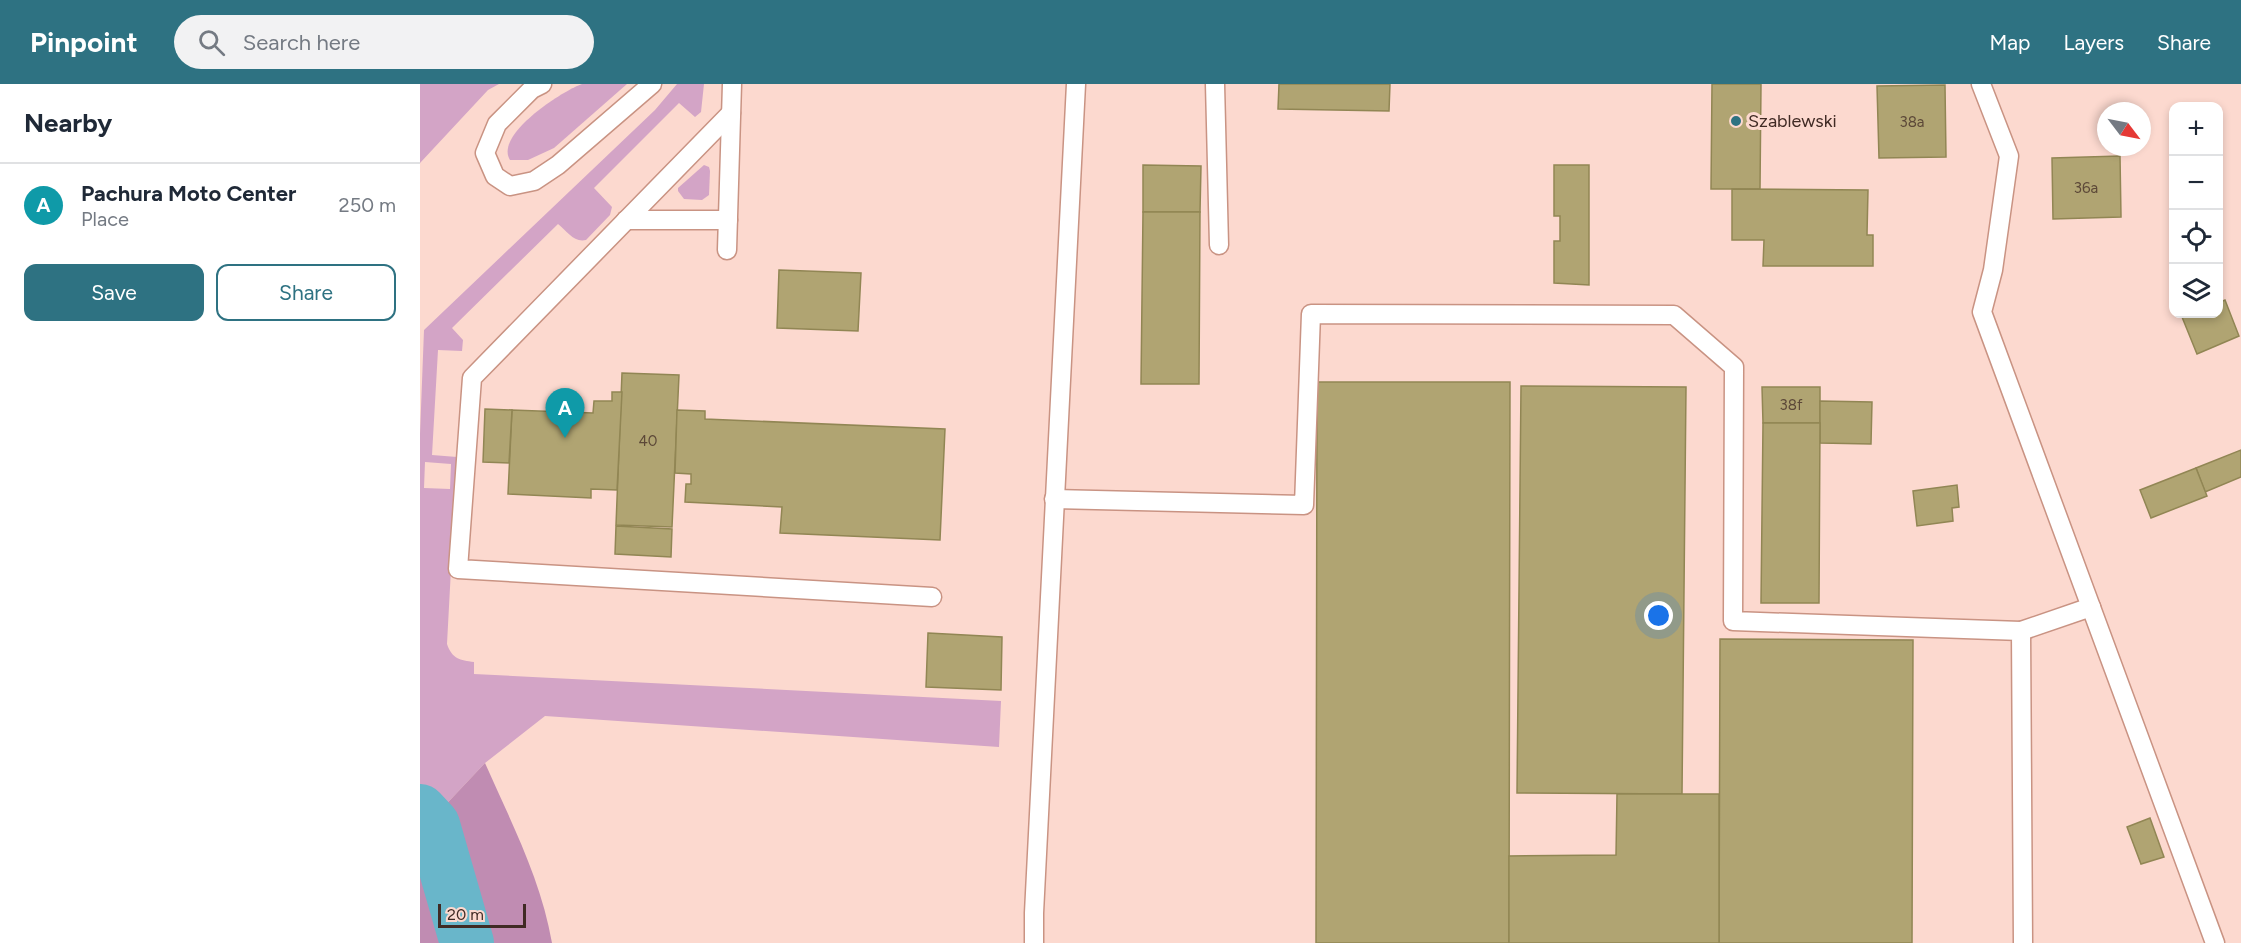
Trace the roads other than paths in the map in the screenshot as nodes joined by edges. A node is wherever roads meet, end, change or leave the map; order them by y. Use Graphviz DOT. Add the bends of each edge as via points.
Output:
graph roads {
  1 [pos="542,84"];
  2 [pos="652,84"];
  3 [pos="732,84"];
  4 [pos="1076,84"];
  5 [pos="1215,84"];
  6 [pos="1981,84"];
  7 [pos="731,113"];
  8 [pos="626,220"];
  9 [pos="728,220"];
  10 [pos="1219,245"];
  11 [pos="727,250"];
  12 [pos="1054,499"];
  13 [pos="932,597"];
  14 [pos="2091,607"];
  15 [pos="2021,631"];
  16 [pos="1034,943"];
  17 [pos="2023,943"];
  18 [pos="2215,943"];
  1 -- 2 [label="lane" via="497,124 485,153 495,176 510,186 534,181 558,165"];
  3 -- 7 [label="lane"];
  4 -- 12 [label="lane"];
  5 -- 10 [label="lane"];
  6 -- 14 [label="lane" via="2009,156 1993,270 1982,312"];
  7 -- 8 [label="lane"];
  7 -- 9 [label="lane"];
  8 -- 9 [label="lane"];
  8 -- 13 [label="lane" via="472,378 458,568"];
  9 -- 11 [label="lane"];
  12 -- 15 [label="lane" via="1304,505 1311,314 1674,315 1734,367 1733,621"];
  12 -- 16 [label="lane"];
  14 -- 15 [label="lane"];
  14 -- 18 [label="lane"];
  15 -- 17 [label="lane"];
}
